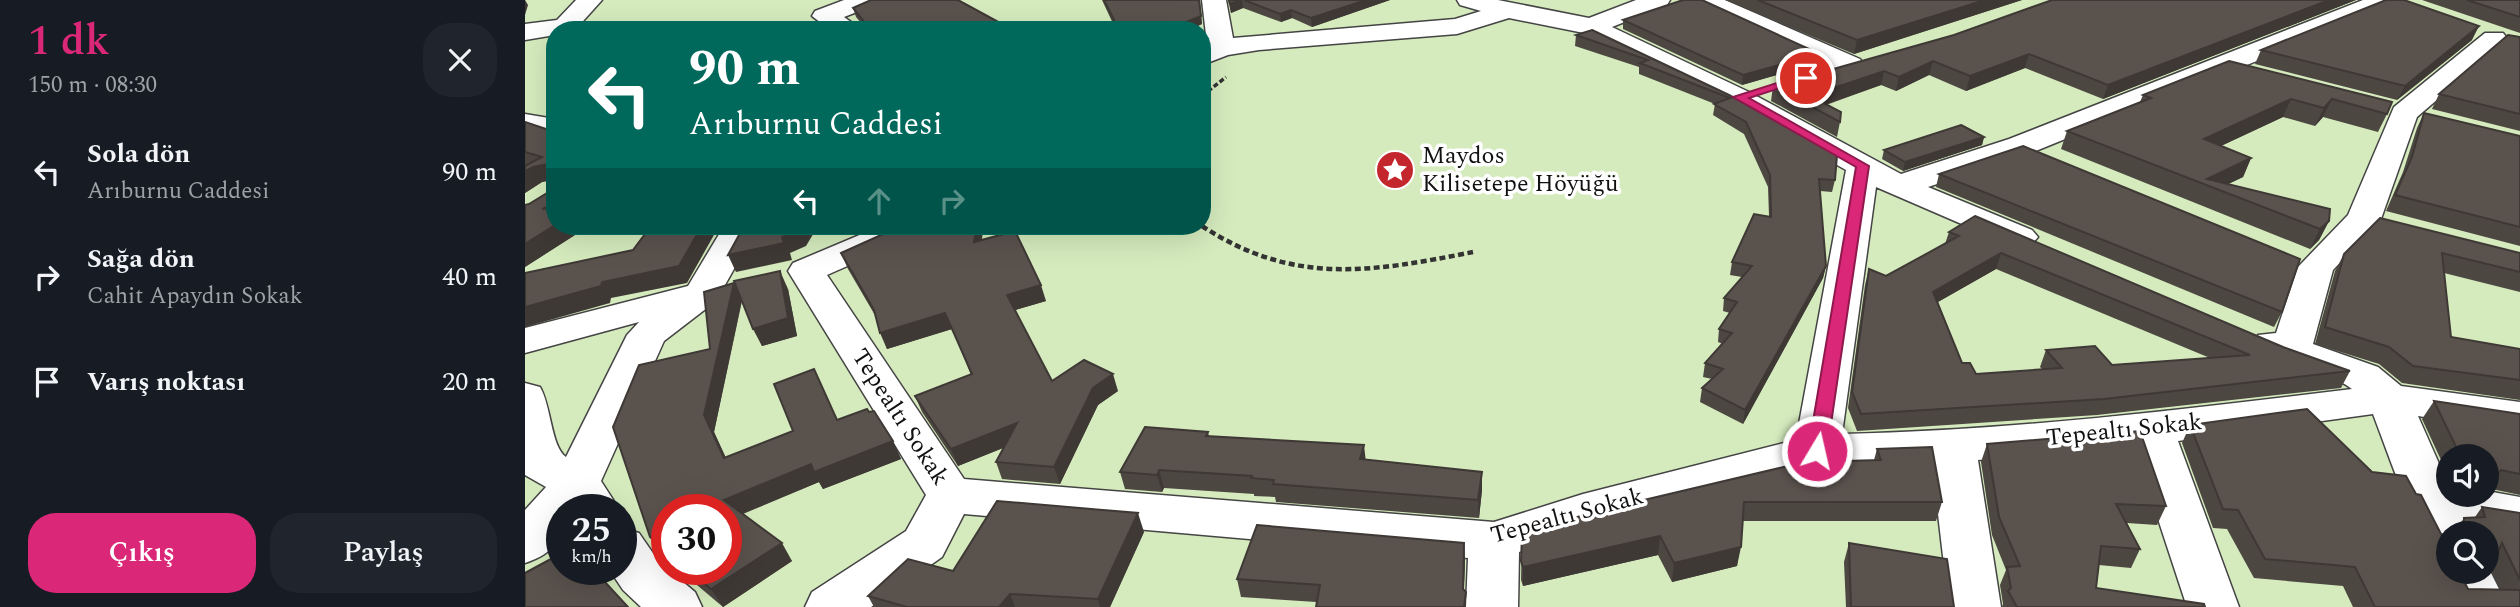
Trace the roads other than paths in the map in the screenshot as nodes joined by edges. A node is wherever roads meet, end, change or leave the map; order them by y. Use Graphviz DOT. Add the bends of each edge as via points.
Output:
graph roads {
  1 [pos="590,0"];
  2 [pos="866,0"];
  3 [pos="1213,0"];
  4 [pos="1469,0"];
  5 [pos="1658,0"];
  6 [pos="1705,0"];
  7 [pos="2392,2"];
  8 [pos="1506,11"];
  9 [pos="817,15"];
  10 [pos="569,21"];
  11 [pos="1591,26"];
  12 [pos="546,31"];
  13 [pos="525,32"];
  14 [pos="2494,37"];
  15 [pos="546,41"];
  16 [pos="1212,53"];
  17 [pos="525,58"];
  18 [pos="1876,58"];
  19 [pos="1850,65"];
  20 [pos="2220,66"];
  21 [pos="1813,76"];
  22 [pos="2259,76"];
  23 [pos="1776,87"];
  24 [pos="1739,97"];
  25 [pos="2391,110"];
  26 [pos="525,123"];
  27 [pos="2443,123"];
  28 [pos="546,126"];
  29 [pos="2020,146"];
  30 [pos="2058,162"];
  31 [pos="1863,166"];
  32 [pos="1898,186"];
  33 [pos="736,235"];
  34 [pos="886,235"];
  35 [pos="2050,250"];
  36 [pos="776,277"];
  37 [pos="703,293"];
  38 [pos="2240,331"];
  39 [pos="525,341"];
  40 [pos="2290,352"];
  41 [pos="525,397"];
  42 [pos="2389,398"];
  43 [pos="2520,417"];
  44 [pos="2151,429"];
  45 [pos="1953,447"];
  46 [pos="1817,451"];
  47 [pos="525,492"];
  48 [pos="556,494"];
  49 [pos="583,494"];
  50 [pos="587,494"];
  51 [pos="950,495"];
  52 [pos="2520,515"];
  53 [pos="2438,518"];
  54 [pos="546,527"];
  55 [pos="1494,541"];
  56 [pos="525,544"];
  57 [pos="637,570"];
  58 [pos="2471,584"];
  59 [pos="676,607"];
  60 [pos="831,607"];
  61 [pos="1492,607"];
  62 [pos="1975,607"];
  63 [pos="2213,607"];
  64 [pos="2482,607"];
  1 -- 10 [label="street"];
  2 -- 9 [label="street"];
  3 -- 16 [label="street"];
  4 -- 8 [label="street"];
  5 -- 11 [label="street"];
  6 -- 19 [label="street"];
  7 -- 20 [label="street"];
  8 -- 11 [label="street"];
  8 -- 16 [label="street" via="1457,26 1259,42"];
  11 -- 24 [label="street"];
  12 -- 13 [label="street"];
  14 -- 25 [label="street"];
  15 -- 17 [label="street"];
  18 -- 19 [label="street"];
  19 -- 21 [label="street"];
  20 -- 22 [label="street"];
  20 -- 29 [label="street"];
  23 -- 24 [label="street"];
  24 -- 31 [label="street"];
  25 -- 27 [label="street"];
  25 -- 40 [label="street" via="2377,223 2303,262"];
  26 -- 28 [label="street"];
  29 -- 30 [label="street"];
  29 -- 32 [label="street"];
  31 -- 32 [label="street"];
  31 -- 46 [label="street"];
  32 -- 35 [label="street"];
  33 -- 37 [label="street"];
  34 -- 36 [label="street"];
  36 -- 37 [label="street"];
  36 -- 51 [label="street, Tepealtı Sokak"];
  37 -- 39 [label="street"];
  37 -- 50 [label="street" via="647,335"];
  38 -- 40 [label="street"];
  40 -- 42 [label="street" via="2363,376"];
  41 -- 49 [label="street" via="543,466"];
  42 -- 43 [label="street, Tepealtı Sokak"];
  42 -- 44 [label="street, Tepealtı Sokak"];
  42 -- 53 [label="street"];
  44 -- 45 [label="street, Tepealtı Sokak"];
  44 -- 63 [label="street"];
  45 -- 46 [label="street, Tepealtı Sokak"];
  45 -- 62 [label="street"];
  46 -- 55 [label="street, Tepealtı Sokak" via="1583,512"];
  47 -- 48 [label="street"];
  51 -- 55 [label="street, Tepealtı Sokak"];
  51 -- 60 [label="street" via="924,544"];
  52 -- 53 [label="street"];
  54 -- 56 [label="street"];
  55 -- 61 [label="street"];
  57 -- 59 [label="street"];
  58 -- 64 [label="street"];
}
